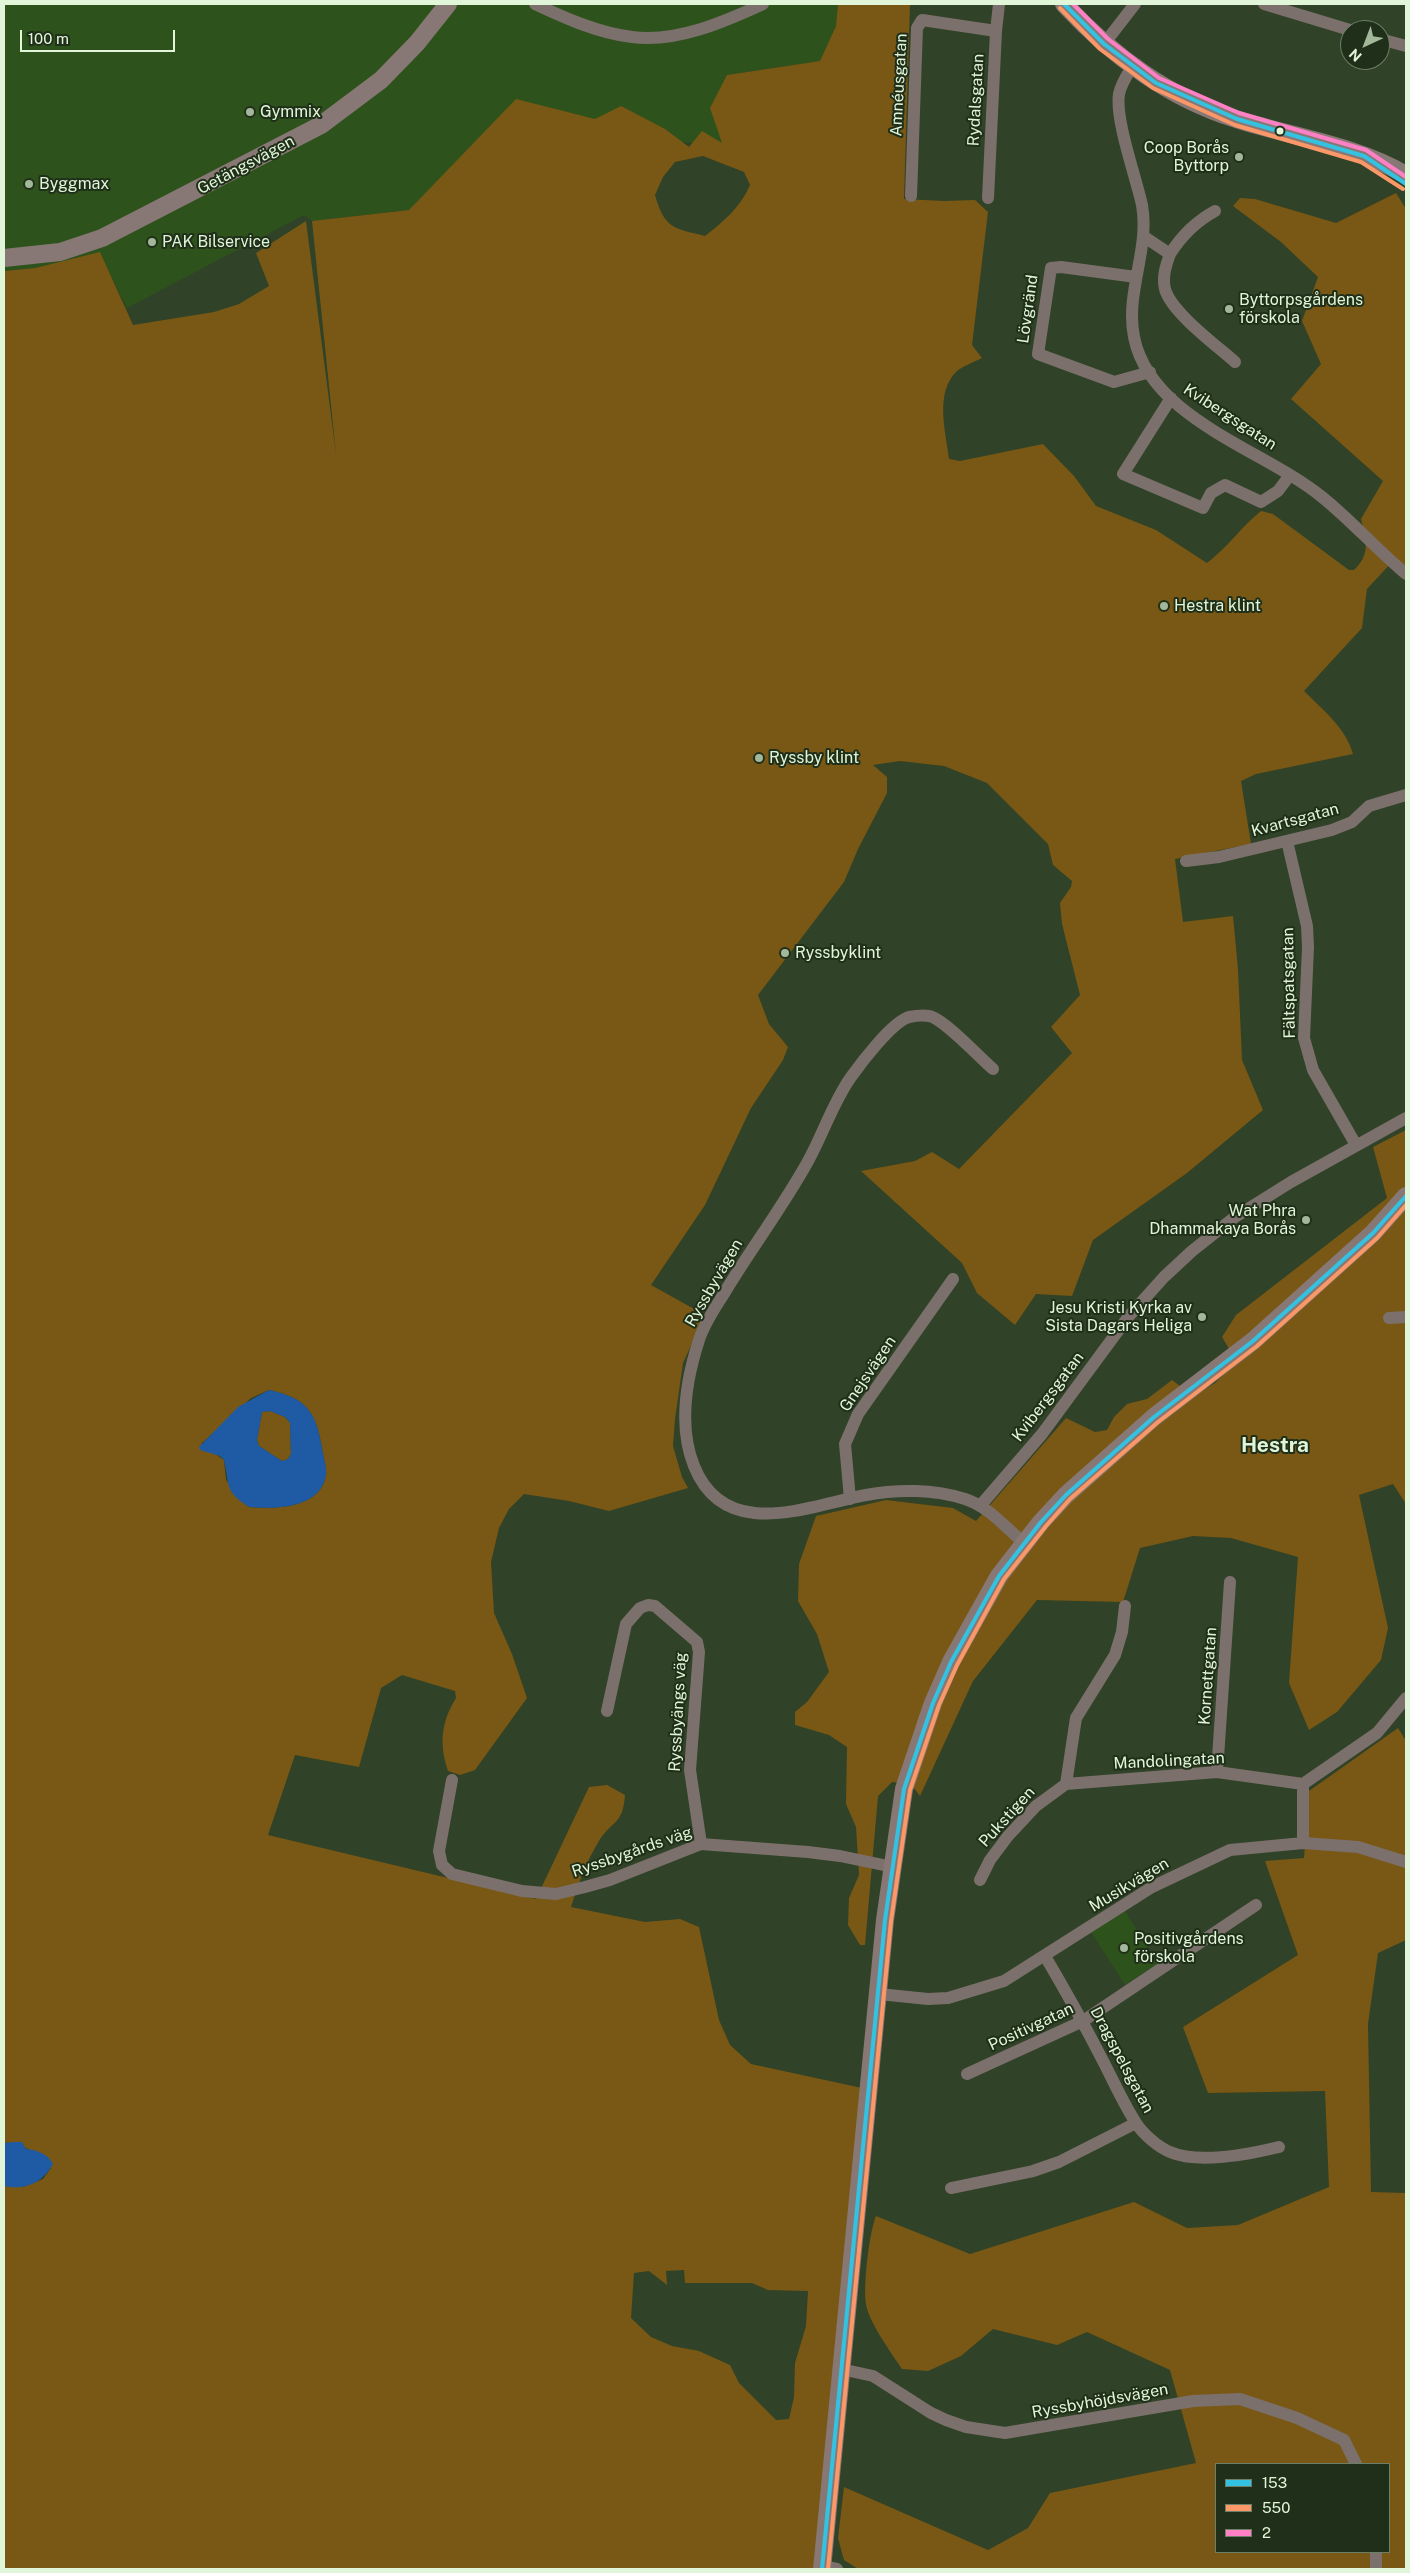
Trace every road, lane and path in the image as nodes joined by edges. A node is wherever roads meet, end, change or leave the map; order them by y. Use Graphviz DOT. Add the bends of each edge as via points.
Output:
graph roads {
  1 [pos="448,4"];
  2 [pos="535,4"];
  3 [pos="764,4"];
  4 [pos="999,4"];
  5 [pos="1064,4"];
  6 [pos="1136,4"];
  7 [pos="1264,4"];
  8 [pos="1340,27"];
  9 [pos="996,31"];
  10 [pos="1390,42"];
  11 [pos="1104,44"];
  12 [pos="1406,46"];
  13 [pos="1132,67"];
  14 [pos="1364,156"];
  15 [pos="1406,166"];
  16 [pos="1406,175"];
  17 [pos="1406,184"];
  18 [pos="911,196"];
  19 [pos="988,198"];
  20 [pos="1215,211"];
  21 [pos="1143,236"];
  22 [pos="1170,254"];
  23 [pos="4,258"];
  24 [pos="1136,277"];
  25 [pos="1235,362"];
  26 [pos="1150,372"];
  27 [pos="1170,398"];
  28 [pos="1290,475"];
  29 [pos="1406,574"];
  30 [pos="1406,795"];
  31 [pos="1287,841"];
  32 [pos="1186,861"];
  33 [pos="993,1069"];
  34 [pos="1406,1118"];
  35 [pos="1356,1145"];
  36 [pos="1406,1196"];
  37 [pos="953,1280"];
  38 [pos="1389,1318"];
  39 [pos="1406,1318"];
  40 [pos="850,1499"];
  41 [pos="980,1506"];
  42 [pos="1024,1543"];
  43 [pos="1230,1582"];
  44 [pos="1125,1606"];
  45 [pos="1406,1698"];
  46 [pos="607,1712"];
  47 [pos="1217,1772"];
  48 [pos="452,1780"];
  49 [pos="1066,1784"];
  50 [pos="1303,1784"];
  51 [pos="1303,1843"];
  52 [pos="701,1844"];
  53 [pos="1406,1862"];
  54 [pos="893,1867"];
  55 [pos="980,1880"];
  56 [pos="1256,1905"];
  57 [pos="1045,1956"];
  58 [pos="879,1994"];
  59 [pos="1083,2021"];
  60 [pos="967,2074"];
  61 [pos="1136,2123"];
  62 [pos="1279,2147"];
  63 [pos="951,2188"];
  64 [pos="842,2368"];
  65 [pos="1356,2463"];
  66 [pos="1376,2553"];
  67 [pos="827,2568"];
  68 [pos="1376,2569"];
  1 -- 23 [label="main road, Getängsvägen" via="417,44 381,80 321,125 102,238 60,252"];
  2 -- 3 [label="street" via="600,30 633,37 665,36 701,29"];
  4 -- 9 [label="street, Rydalsgatan"];
  5 -- 11 [label="main road"];
  6 -- 11 [label="street"];
  7 -- 8 [label="street"];
  9 -- 18 [label="street, Amnéusgatan" via="922,20 917,28"];
  9 -- 19 [label="street, Rydalsgatan"];
  10 -- 12 [label="street"];
  11 -- 13 [label="main road"];
  13 -- 14 [label="main road" via="1156,84 1218,112"];
  13 -- 21 [label="street, Kvibergsgatan" via="1121,88 1119,112 1136,175"];
  14 -- 15 [label="main road" via="1378,156"];
  14 -- 16 [label="main road"];
  14 -- 17 [label="main road"];
  20 -- 22 [label="street" via="1180,238"];
  21 -- 22 [label="street"];
  21 -- 24 [label="street, Kvibergsgatan"];
  22 -- 25 [label="street" via="1165,269 1165,289 1176,308"];
  24 -- 26 [label="street, Kvibergsgatan" via="1132,300 1134,337"];
  24 -- 26 [label="street, Lövgränd" via="1050,268 1038,354 1114,382"];
  26 -- 27 [label="street, Kvibergsgatan"];
  27 -- 28 [label="street, Kvibergsgatan" via="1184,411"];
  27 -- 28 [label="street" via="1123,474 1203,508 1211,493 1225,485 1261,502 1278,491"];
  28 -- 29 [label="street, Kvibergsgatan" via="1323,497"];
  30 -- 31 [label="street, Kvartsgatan" via="1369,806 1352,822 1332,830"];
  31 -- 32 [label="street, Kvartsgatan"];
  31 -- 35 [label="street, Fältspatsgatan" via="1308,947 1304,1038 1313,1070"];
  33 -- 40 [label="street, Ryssbyvägen" via="940,1021 928,1015 901,1020 867,1057 839,1097 802,1173 748,1254 700,1336 685,1402 685,1424 687,1446 705,1486 736,1508 756,1514 775,1514"];
  34 -- 35 [label="street, Kvibergsgatan"];
  35 -- 41 [label="street, Kvibergsgatan" via="1235,1217 1164,1277 1129,1316 1042,1434"];
  36 -- 42 [label="main road" via="1373,1232 1260,1335 1101,1463 1066,1495"];
  37 -- 40 [label="street, Gnejsvägen" via="858,1414 846,1444"];
  38 -- 39 [label="street"];
  40 -- 41 [label="street, Ryssbyvägen" via="912,1491 964,1499"];
  41 -- 42 [label="street, Ryssbyvägen"];
  42 -- 54 [label="main road" via="979,1609 933,1703 904,1789"];
  43 -- 47 [label="street, Kornettgatan"];
  44 -- 49 [label="street" via="1115,1654 1076,1718"];
  45 -- 50 [label="street" via="1377,1733"];
  46 -- 52 [label="street, Ryssbyängs väg" via="626,1624 640,1608 655,1606 697,1642 700,1652 690,1770"];
  47 -- 49 [label="street, Mandolingatan"];
  47 -- 50 [label="street, Mandolingatan"];
  48 -- 52 [label="street, Ryssbygårds väg" via="439,1851 442,1864 452,1874 522,1891 556,1894 610,1880"];
  49 -- 55 [label="street, Pukstigen" via="1036,1806 1008,1836"];
  50 -- 51 [label="street"];
  51 -- 53 [label="street, Musikvägen" via="1358,1847"];
  51 -- 57 [label="street, Musikvägen" via="1230,1850 1152,1887"];
  52 -- 54 [label="street, Ryssbygårds väg" via="824,1854"];
  54 -- 58 [label="main road"];
  56 -- 59 [label="street, Positivgatan"];
  57 -- 58 [label="street, Musikvägen" via="1004,1981 948,1998"];
  57 -- 59 [label="street, Dragspelsgatan"];
  58 -- 64 [label="main road"];
  59 -- 60 [label="street, Positivgatan"];
  59 -- 61 [label="street, Dragspelsgatan"];
  61 -- 62 [label="street, Dragspelsgatan" via="1169,2152 1183,2156 1222,2156"];
  61 -- 63 [label="street" via="1059,2162 1033,2171"];
  64 -- 65 [label="street, Ryssbyhöjdsvägen" via="873,2376 946,2420 966,2427 1005,2433 1193,2401 1240,2399 1297,2418 1344,2440"];
  64 -- 67 [label="main road"];
  66 -- 68 [label="street"];
}
